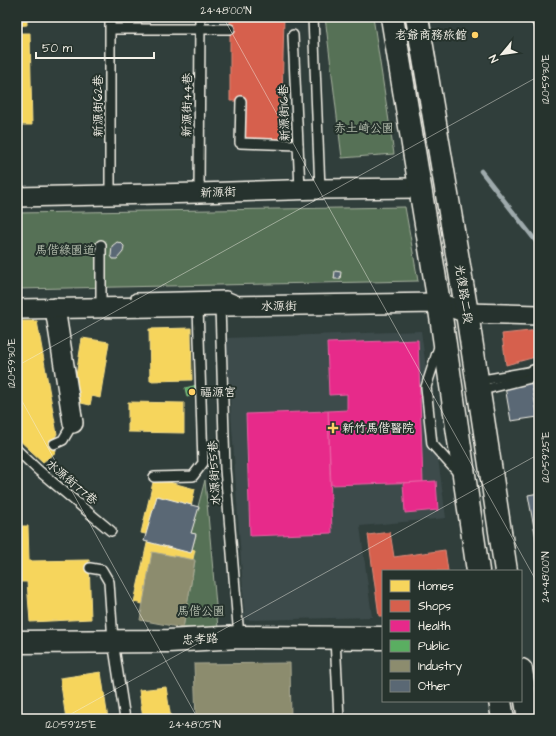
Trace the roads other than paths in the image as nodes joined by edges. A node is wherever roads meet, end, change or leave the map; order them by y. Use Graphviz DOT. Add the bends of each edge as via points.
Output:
graph roads {
  1 [pos="110,17"];
  2 [pos="200,17"];
  3 [pos="313,17"];
  4 [pos="392,17"];
  5 [pos="417,17"];
  6 [pos="533,17"];
  7 [pos="539,24"];
  8 [pos="111,29"];
  9 [pos="200,29"];
  10 [pos="230,29"];
  11 [pos="293,35"];
  12 [pos="241,101"];
  13 [pos="298,145"];
  14 [pos="420,188"];
  15 [pos="300,189"];
  16 [pos="320,189"];
  17 [pos="199,193"];
  18 [pos="110,196"];
  19 [pos="17,197"];
  20 [pos="102,245"];
  21 [pos="101,298"];
  22 [pos="124,298"];
  23 [pos="17,300"];
  24 [pos="62,304"];
  25 [pos="439,304"];
  26 [pos="220,306"];
  27 [pos="253,306"];
  28 [pos="198,307"];
  29 [pos="17,309"];
  30 [pos="467,313"];
  31 [pos="539,315"];
  32 [pos="539,368"];
  33 [pos="539,376"];
  34 [pos="477,386"];
  35 [pos="73,424"];
  36 [pos="54,444"];
  37 [pos="17,450"];
  38 [pos="154,477"];
  39 [pos="112,531"];
  40 [pos="90,568"];
  41 [pos="478,570"];
  42 [pos="506,570"];
  43 [pos="239,637"];
  44 [pos="335,638"];
  45 [pos="382,638"];
  46 [pos="113,641"];
  47 [pos="17,642"];
  48 [pos="522,676"];
  49 [pos="500,702"];
  50 [pos="124,719"];
  51 [pos="339,719"];
  52 [pos="503,719"];
  53 [pos="529,719"];
  1 -- 8 [label="lane, 新源街62巷"];
  2 -- 9 [label="lane, 新源街44巷"];
  3 -- 16 [label="lane"];
  4 -- 14 [label="main road"];
  5 -- 30 [label="main road, 光復路二段"];
  6 -- 7 [label="lane"];
  8 -- 9 [label="lane"];
  8 -- 18 [label="lane, 新源街62巷"];
  9 -- 10 [label="lane"];
  9 -- 17 [label="lane, 新源街44巷"];
  11 -- 13 [label="lane, 新源街16巷"];
  12 -- 13 [label="lane" via="240,143"];
  13 -- 15 [label="lane, 新源街16巷"];
  14 -- 16 [label="street, 新源街"];
  14 -- 25 [label="main road"];
  15 -- 16 [label="street, 新源街"];
  15 -- 17 [label="street, 新源街"];
  17 -- 18 [label="street, 新源街"];
  18 -- 19 [label="street, 新源街"];
  20 -- 21 [label="lane"];
  22 -- 27 [label="lane" via="226,296"];
  23 -- 24 [label="lane"];
  24 -- 28 [label="street, 水源街"];
  24 -- 29 [label="street, 水源街"];
  24 -- 35 [label="street"];
  25 -- 27 [label="street, 水源街"];
  25 -- 30 [label="street, 水源街"];
  25 -- 41 [label="main road"];
  26 -- 27 [label="street, 水源街"];
  26 -- 28 [label="street, 水源街"];
  26 -- 43 [label="lane, 水源街55巷" via="225,469"];
  28 -- 38 [label="lane, 水源街55巷" via="203,463 193,476"];
  30 -- 31 [label="street, 水源街"];
  30 -- 34 [label="main road, 光復路二段"];
  32 -- 34 [label="lane"];
  33 -- 34 [label="lane"];
  34 -- 42 [label="main road, 光復路二段"];
  35 -- 36 [label="lane" via="63,440"];
  37 -- 39 [label="lane, 水源街77巷"];
  40 -- 46 [label="lane" via="102,570 109,582"];
  43 -- 44 [label="main road, 忠孝路"];
  43 -- 46 [label="main road, 忠孝路"];
  44 -- 45 [label="main road, 忠孝路"];
  44 -- 51 [label="lane"];
  46 -- 47 [label="main road, 忠孝路"];
  46 -- 50 [label="lane"];
  48 -- 53 [label="main road"];
  49 -- 52 [label="main road"];
}
